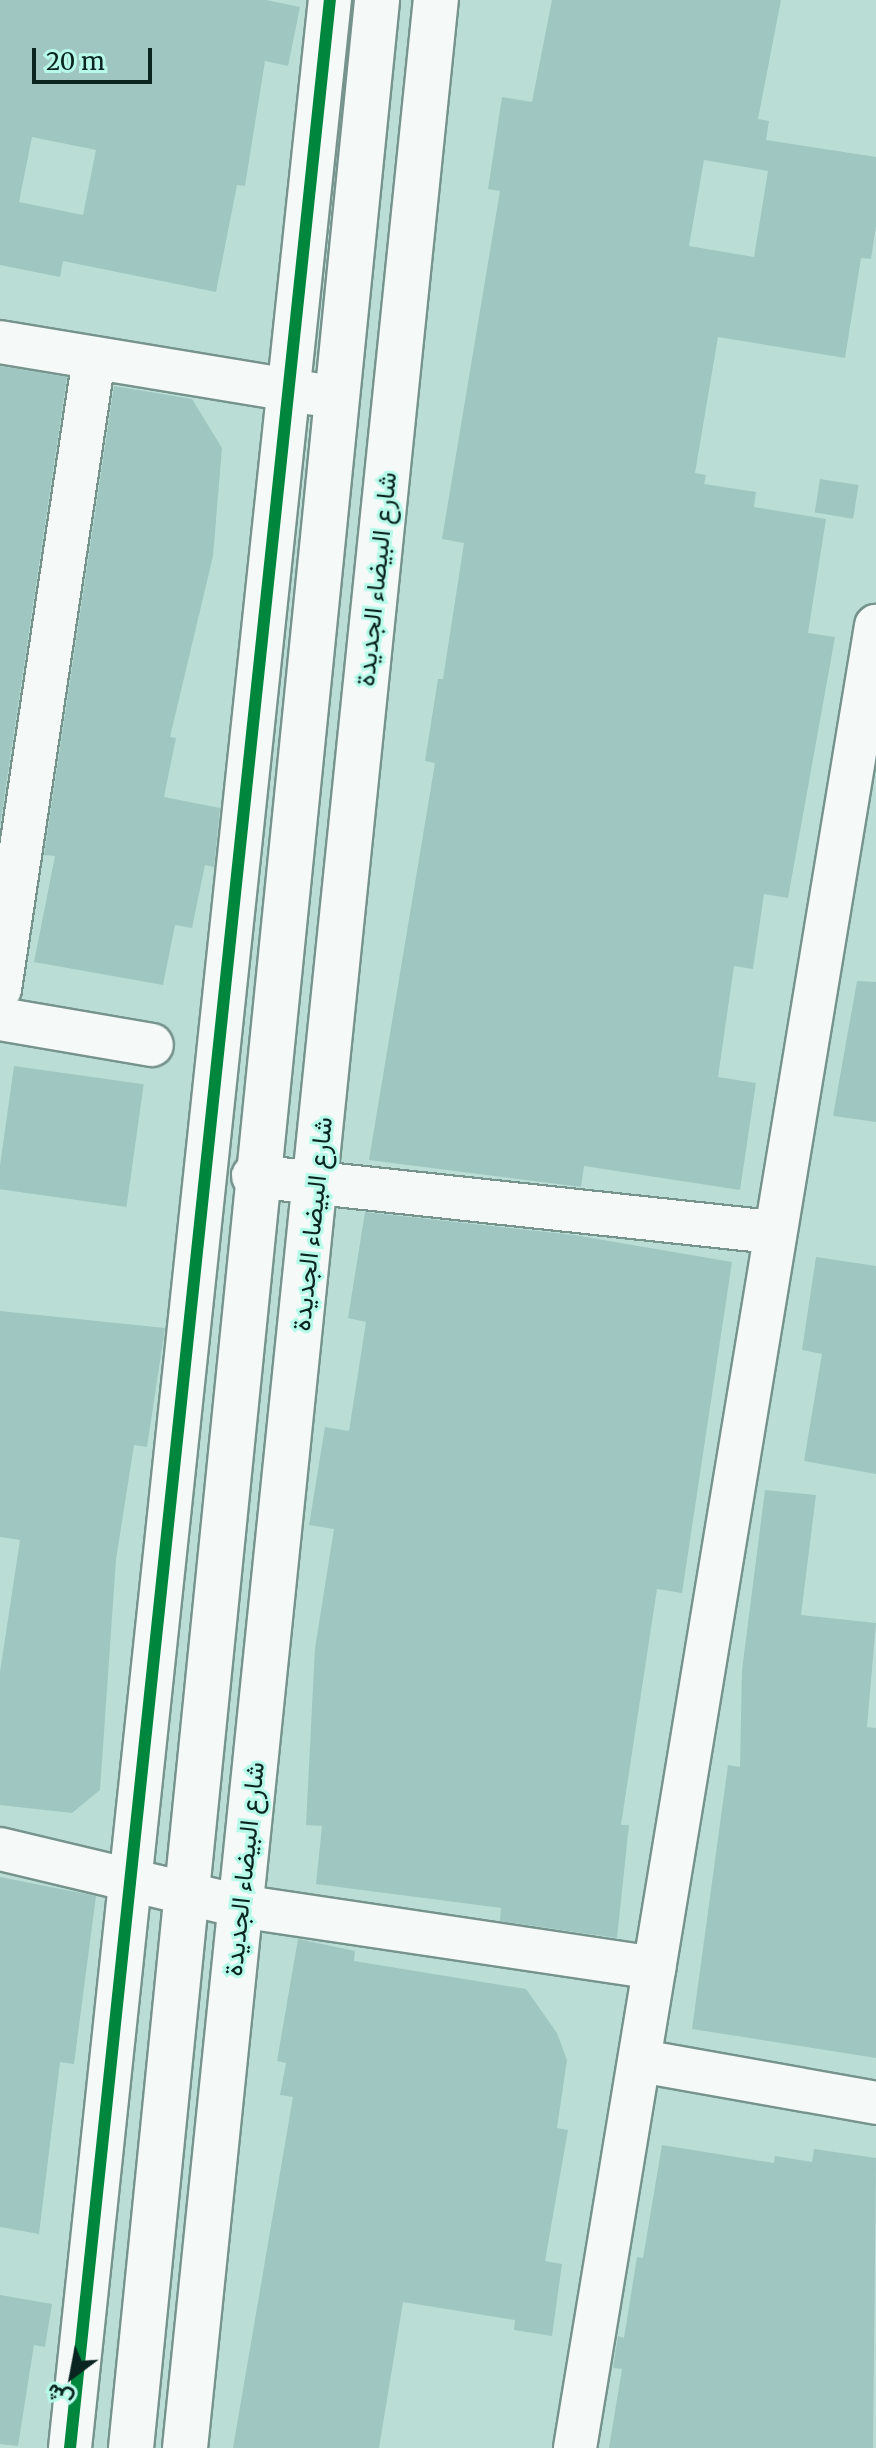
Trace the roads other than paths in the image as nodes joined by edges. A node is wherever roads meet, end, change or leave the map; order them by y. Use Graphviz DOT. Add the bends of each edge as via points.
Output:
graph roads {
  1 [pos="330,0"];
  2 [pos="377,0"];
  3 [pos="436,0"];
  4 [pos="0,342"];
  5 [pos="94,358"];
  6 [pos="288,390"];
  7 [pos="339,399"];
  8 [pos="876,626"];
  9 [pos="870,693"];
  10 [pos="0,989"];
  11 [pos="0,1019"];
  12 [pos="152,1045"];
  13 [pos="253,1176"];
  14 [pos="316,1183"];
  15 [pos="772,1232"];
  16 [pos="0,1849"];
  17 [pos="130,1880"];
  18 [pos="184,1892"];
  19 [pos="240,1906"];
  20 [pos="654,1968"];
  21 [pos="641,2061"];
  22 [pos="876,2103"];
  23 [pos="70,2448"];
  24 [pos="131,2448"];
  25 [pos="185,2448"];
  26 [pos="575,2448"];
  1 -- 6 [label="street"];
  2 -- 7 [label="street"];
  3 -- 14 [label="street, شارع البيضاء الجديدة"];
  4 -- 5 [label="street"];
  5 -- 6 [label="street"];
  5 -- 10 [label="street"];
  6 -- 7 [label="street"];
  6 -- 17 [label="street"];
  7 -- 13 [label="street"];
  8 -- 9 [label="street"];
  9 -- 15 [label="street"];
  11 -- 12 [label="street"];
  13 -- 14 [label="street"];
  13 -- 18 [label="street"];
  14 -- 15 [label="street"];
  14 -- 19 [label="street, شارع البيضاء الجديدة"];
  15 -- 20 [label="street"];
  16 -- 17 [label="street"];
  17 -- 18 [label="street"];
  17 -- 23 [label="street"];
  18 -- 19 [label="street"];
  18 -- 24 [label="street"];
  19 -- 20 [label="street"];
  19 -- 25 [label="street, شارع البيضاء الجديدة"];
  20 -- 21 [label="street"];
  21 -- 22 [label="street"];
  21 -- 26 [label="street"];
}
